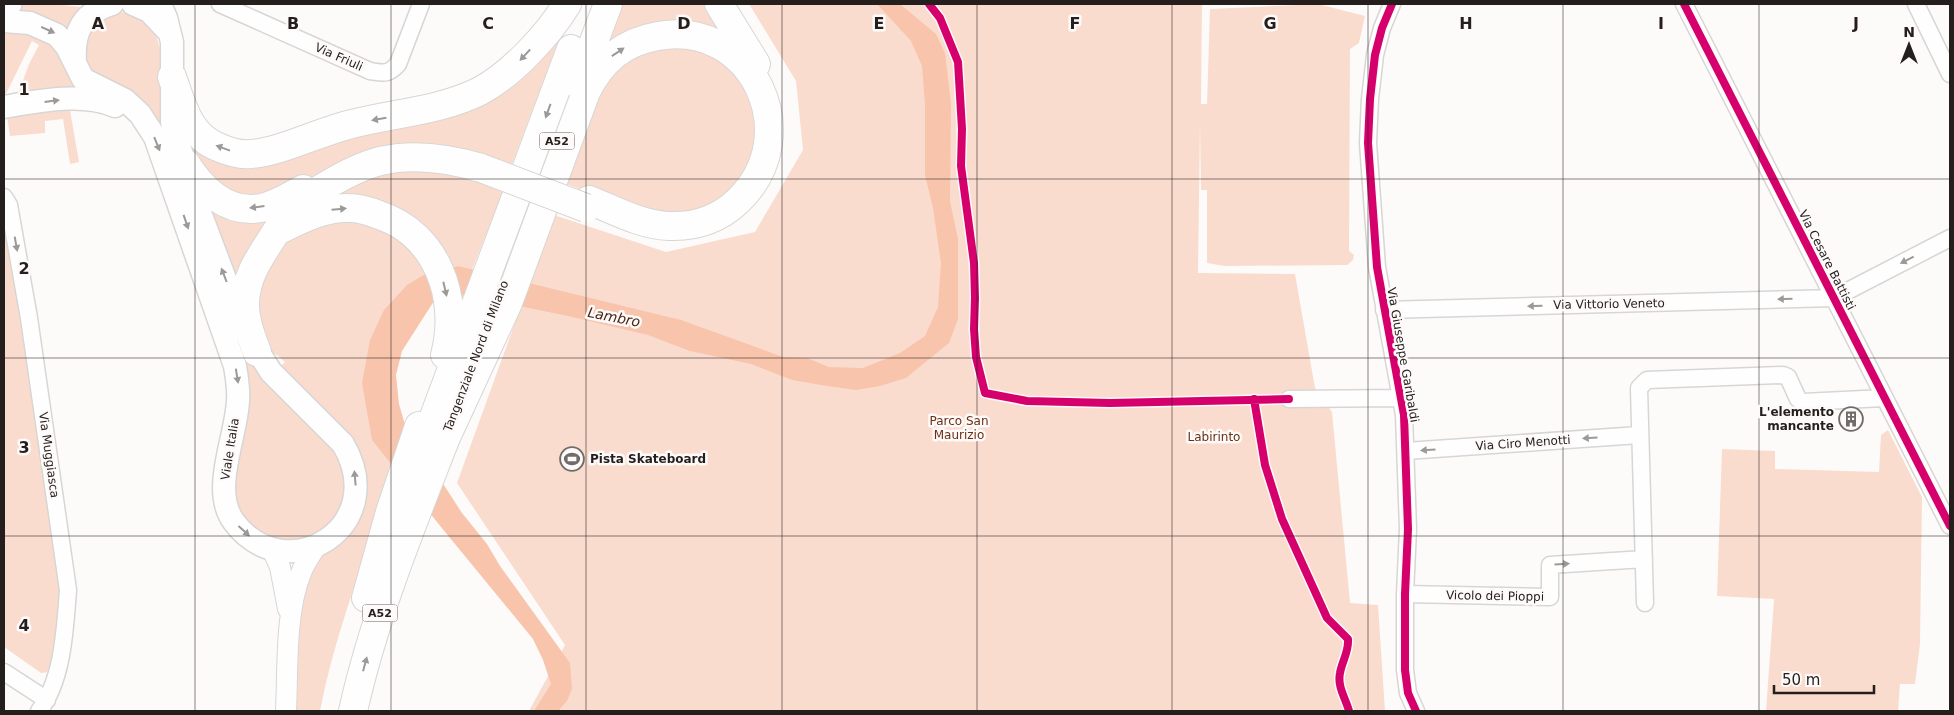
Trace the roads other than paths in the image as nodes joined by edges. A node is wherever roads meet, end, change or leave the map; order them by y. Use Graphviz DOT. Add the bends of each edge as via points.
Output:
graph roads {
  1 [pos="9,4"];
  2 [pos="112,4"];
  3 [pos="133,4"];
  4 [pos="160,4"];
  5 [pos="220,4"];
  6 [pos="421,4"];
  7 [pos="567,4"];
  8 [pos="588,4"];
  9 [pos="608,4"];
  10 [pos="719,4"];
  11 [pos="1392,4"];
  12 [pos="1684,4"];
  13 [pos="1916,4"];
  14 [pos="4,10"];
  15 [pos="4,21"];
  16 [pos="170,33"];
  17 [pos="75,64"];
  18 [pos="1950,74"];
  19 [pos="172,77"];
  20 [pos="4,107"];
  21 [pos="140,114"];
  22 [pos="186,164"];
  23 [pos="483,164"];
  24 [pos="4,197"];
  25 [pos="588,204"];
  26 [pos="277,231"];
  27 [pos="1950,238"];
  28 [pos="508,262"];
  29 [pos="1834,298"];
  30 [pos="1384,310"];
  31 [pos="257,352"];
  32 [pos="1402,398"];
  33 [pos="1884,398"];
  34 [pos="1289,399"];
  35 [pos="430,434"];
  36 [pos="1639,435"];
  37 [pos="1406,451"];
  38 [pos="402,514"];
  39 [pos="1950,526"];
  40 [pos="316,546"];
  41 [pos="272,549"];
  42 [pos="1644,559"];
  43 [pos="1405,594"];
  44 [pos="1645,604"];
  45 [pos="290,627"];
  46 [pos="4,672"];
  47 [pos="43,706"];
  48 [pos="286,711"];
  49 [pos="335,711"];
  50 [pos="353,711"];
  51 [pos="1416,711"];
  1 -- 14 [label="main road"];
  2 -- 17 [label="main road" via="94,11 81,24 75,43"];
  3 -- 16 [label="main road" via="149,11"];
  4 -- 16 [label="main road, Viale Italia"];
  5 -- 6 [label="street, Via Friuli" via="370,71 384,73 392,71 398,64"];
  7 -- 19 [label="highway, one-way" via="558,19 521,60 480,91 430,108 327,130 267,151 249,154 230,151 202,137 189,121"];
  8 -- 28 [label="highway, A52, one-way"];
  9 -- 28 [label="highway, A52"];
  10 -- 25 [label="highway" via="765,79 775,104 777,145 762,186 733,217 703,231 686,234 651,232"];
  11 -- 30 [label="street, Via Giuseppe Garibaldi" via="1376,49 1368,126 1375,247"];
  12 -- 29 [label="street, Via Cesare Battisti"];
  13 -- 18 [label="street"];
  15 -- 17 [label="main road, Viale Italia, one-way" via="30,23 57,35 67,46"];
  16 -- 19 [label="main road, Viale Italia" via="174,56"];
  17 -- 21 [label="main road, Viale Italia" via="83,79 126,100"];
  19 -- 22 [label="main road, Viale Italia" via="172,122"];
  20 -- 21 [label="main road, one-way" via="92,99"];
  21 -- 41 [label="main road, Viale Italia, one-way" via="155,137 236,366 238,402 225,474 227,506 233,521 243,532"];
  23 -- 22 [label="highway, one-way" via="463,153 399,150 346,165 278,202 260,208 239,207 219,200 196,181"];
  31 -- 22 [label="main road, Viale Italia, one-way" via="244,330 188,180"];
  23 -- 25 [label="highway"];
  23 -- 26 [label="highway" via="442,158 381,161 324,188 285,217"];
  24 -- 47 [label="street, Via Muggiasca, one-way" via="9,205 40,390 68,590 55,678"];
  28 -- 25 [label="highway, one-way" via="594,74 605,62 619,51 650,37 668,34 704,38 734,54 754,78 766,105 769,144 754,182 731,207 701,222 667,226"];
  26 -- 31 [label="highway" via="259,257 247,285 247,320"];
  26 -- 35 [label="highway, one-way" via="314,214 350,208 390,218 410,230 423,244 442,277 450,318"];
  27 -- 29 [label="street, one-way"];
  28 -- 35 [label="highway" via="490,311"];
  29 -- 30 [label="street, Via Vittorio Veneto, one-way"];
  29 -- 33 [label="street, Via Cesare Battisti"];
  30 -- 32 [label="street, Via Giuseppe Garibaldi"];
  40 -- 31 [label="main road, Viale Italia, one-way" via="332,538 352,508 356,474 351,457 343,444 271,372"];
  32 -- 34 [label="street"];
  32 -- 37 [label="street, Via Giuseppe Garibaldi"];
  33 -- 36 [label="street" via="1803,402 1798,399 1788,377 1783,375 1647,380 1639,388"];
  33 -- 39 [label="street, Via Cesare Battisti"];
  35 -- 38 [label="highway, Tangenziale Nord di Milano / A52"];
  36 -- 37 [label="street, Via Ciro Menotti, one-way"];
  36 -- 42 [label="street"];
  37 -- 43 [label="street, Via Giuseppe Garibaldi" via="1408,529"];
  38 -- 49 [label="highway, Tangenziale Nord di Milano / A52" via="366,598"];
  50 -- 38 [label="highway, Tangenziale Nord di Milano / A52, one-way"];
  40 -- 41 [label="main road, Viale Italia" via="286,551"];
  40 -- 45 [label="street" via="301,573"];
  41 -- 45 [label="street" via="280,567"];
  43 -- 42 [label="street, Vicolo dei Pioppi, one-way" via="1550,597 1550,565"];
  42 -- 44 [label="street"];
  43 -- 51 [label="street, Via Giuseppe Garibaldi" via="1405,670 1408,693"];
  45 -- 48 [label="street"];
  46 -- 47 [label="street"];
}
